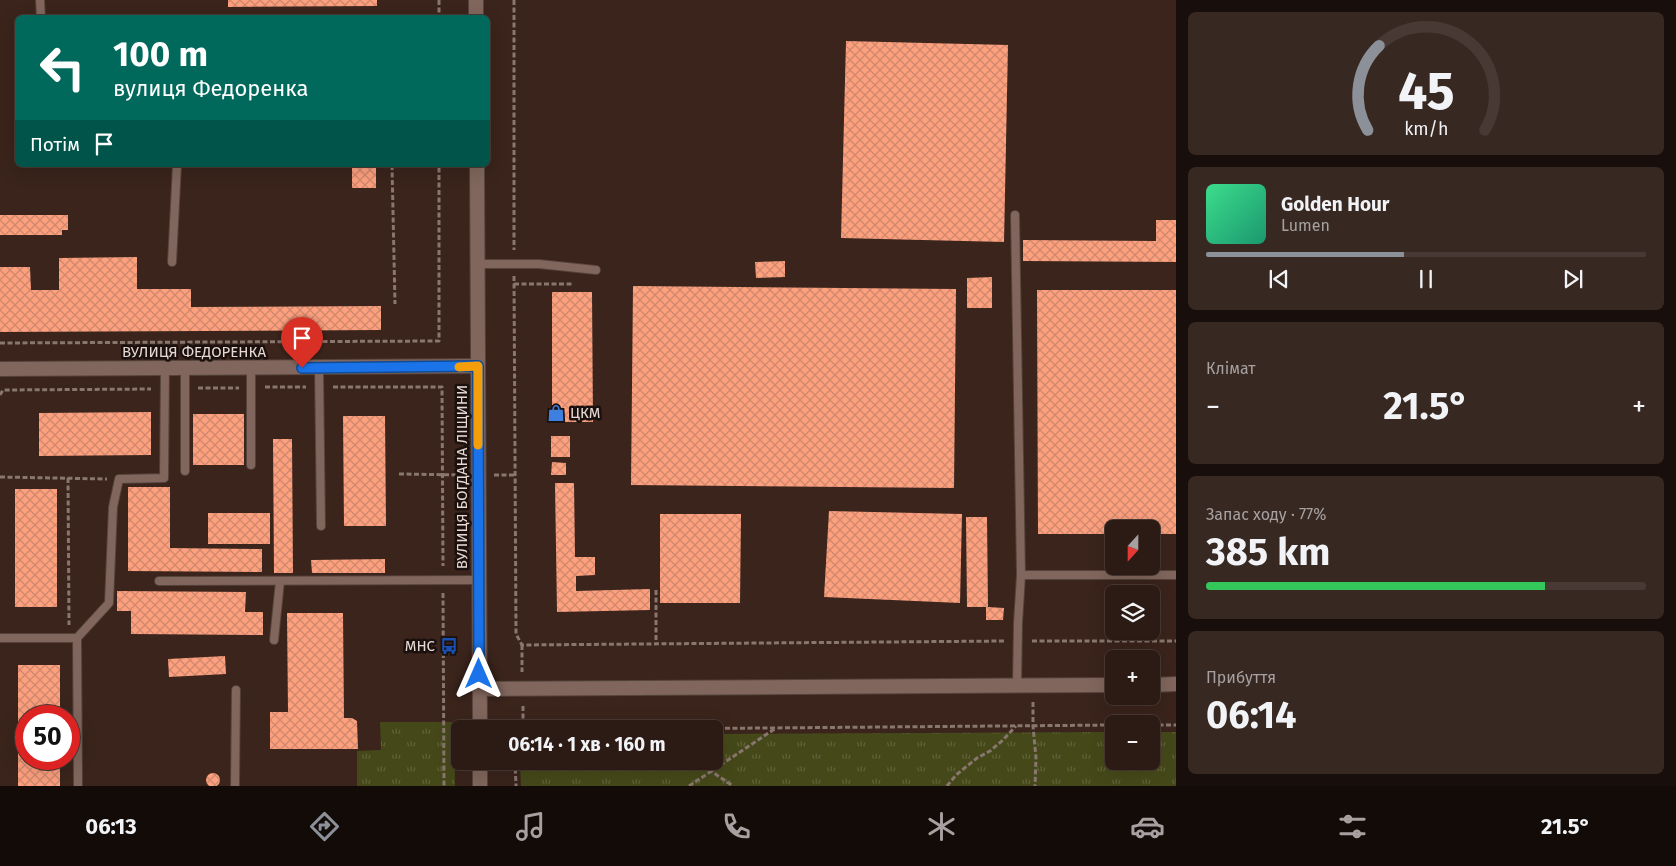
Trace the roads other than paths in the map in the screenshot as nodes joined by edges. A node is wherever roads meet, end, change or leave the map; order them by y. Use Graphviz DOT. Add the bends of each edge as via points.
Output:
graph roads {
  1 [pos="40,0"];
  2 [pos="476,0"];
  3 [pos="41,15"];
  4 [pos="476,15"];
  5 [pos="177,167"];
  6 [pos="477,167"];
  7 [pos="1015,215"];
  8 [pos="172,262"];
  9 [pos="477,264"];
  10 [pos="596,270"];
  11 [pos="478,366"];
  12 [pos="165,368"];
  13 [pos="185,368"];
  14 [pos="251,368"];
  15 [pos="319,368"];
  16 [pos="0,369"];
  17 [pos="251,465"];
  18 [pos="184,471"];
  19 [pos="321,526"];
  20 [pos="1021,575"];
  21 [pos="1176,575"];
  22 [pos="478,580"];
  23 [pos="159,581"];
  24 [pos="280,581"];
  25 [pos="0,638"];
  26 [pos="73,638"];
  27 [pos="274,640"];
  28 [pos="1176,684"];
  29 [pos="1017,685"];
  30 [pos="1105,685"];
  31 [pos="1160,685"];
  32 [pos="479,689"];
  33 [pos="236,690"];
  34 [pos="480,720"];
  35 [pos="480,770"];
  36 [pos="78,786"];
  37 [pos="235,786"];
  38 [pos="480,786"];
  1 -- 3 [label="lane"];
  2 -- 4 [label="street"];
  5 -- 8 [label="lane"];
  6 -- 9 [label="street, ВУЛИЦЯ БОГДАНА ЛІЩИНИ"];
  7 -- 20 [label="lane"];
  9 -- 10 [label="lane" via="539,264"];
  9 -- 11 [label="street, ВУЛИЦЯ БОГДАНА ЛІЩИНИ"];
  11 -- 15 [label="street, ВУЛИЦЯ ФЕДОРЕНКА"];
  11 -- 22 [label="street, ВУЛИЦЯ БОГДАНА ЛІЩИНИ"];
  12 -- 13 [label="street, ВУЛИЦЯ ФЕДОРЕНКА"];
  12 -- 16 [label="street, ВУЛИЦЯ ФЕДОРЕНКА"];
  12 -- 26 [label="lane" via="164,478 119,479 113,507 109,603"];
  13 -- 14 [label="street, ВУЛИЦЯ ФЕДОРЕНКА"];
  13 -- 18 [label="lane"];
  14 -- 15 [label="street, ВУЛИЦЯ ФЕДОРЕНКА"];
  14 -- 17 [label="lane"];
  15 -- 19 [label="lane"];
  20 -- 21 [label="lane"];
  20 -- 29 [label="lane"];
  22 -- 24 [label="lane"];
  22 -- 32 [label="street, ВУЛИЦЯ БОГДАНА ЛІЩИНИ"];
  23 -- 24 [label="lane"];
  24 -- 27 [label="lane"];
  25 -- 26 [label="lane"];
  26 -- 36 [label="lane"];
  28 -- 31 [label="street"];
  29 -- 30 [label="street"];
  29 -- 32 [label="street"];
  32 -- 34 [label="street, ВУЛИЦЯ БОГДАНА ЛІЩИНИ"];
  33 -- 37 [label="lane"];
  35 -- 38 [label="street"];
}
